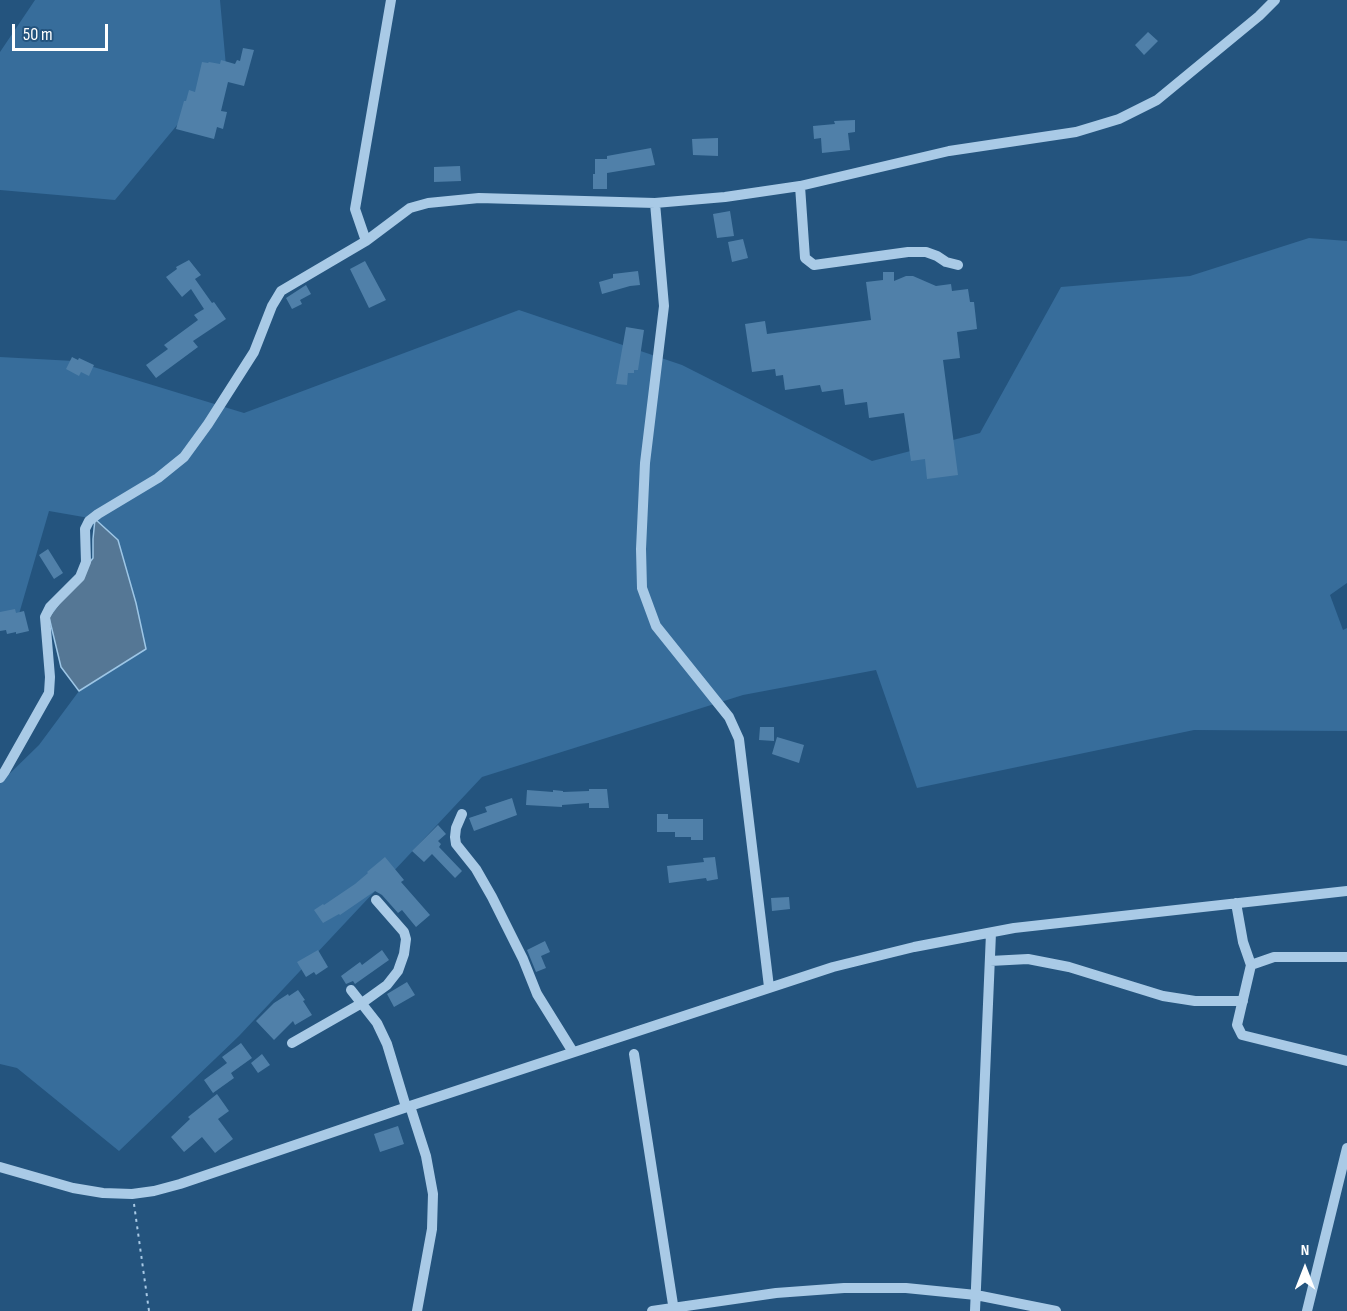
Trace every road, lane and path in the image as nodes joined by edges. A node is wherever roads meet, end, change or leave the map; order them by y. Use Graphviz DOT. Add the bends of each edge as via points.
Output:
graph roads {
  1 [pos="391,0"];
  2 [pos="1275,0"];
  3 [pos="800,186"];
  4 [pos="655,202"];
  5 [pos="366,241"];
  6 [pos="958,265"];
  7 [pos="0,778"];
  8 [pos="462,814"];
  9 [pos="1347,891"];
  10 [pos="376,900"];
  11 [pos="1236,903"];
  12 [pos="991,933"];
  13 [pos="1347,957"];
  14 [pos="990,961"];
  15 [pos="1251,965"];
  16 [pos="769,987"];
  17 [pos="351,990"];
  18 [pos="1243,1001"];
  19 [pos="362,1003"];
  20 [pos="292,1042"];
  21 [pos="573,1052"];
  22 [pos="634,1054"];
  23 [pos="1347,1061"];
  24 [pos="408,1106"];
  25 [pos="1347,1148"];
  26 [pos="0,1167"];
  27 [pos="132,1194"];
  28 [pos="976,1295"];
  29 [pos="673,1309"];
  30 [pos="148,1311"];
  31 [pos="417,1311"];
  32 [pos="652,1311"];
  33 [pos="975,1311"];
  34 [pos="1056,1311"];
  35 [pos="1307,1311"];
  1 -- 5 [label="street" via="355,209"];
  2 -- 3 [label="street" via="1157,100 1119,119 1076,132 949,152"];
  3 -- 4 [label="street"];
  3 -- 6 [label="street" via="805,258 814,265 908,252 926,252"];
  4 -- 5 [label="street" via="479,198 428,202 410,208"];
  4 -- 16 [label="street" via="664,306 645,463 642,588 656,626 729,717 738,739"];
  5 -- 7 [label="street" via="281,291 255,352 184,457 89,521 85,529 86,562 80,577 45,617 49,693"];
  8 -- 21 [label="street" via="456,828 456,844 487,888 537,994"];
  9 -- 11 [label="street"];
  10 -- 19 [label="street" via="404,932 404,954 387,985"];
  11 -- 12 [label="street"];
  11 -- 15 [label="street"];
  12 -- 14 [label="street"];
  12 -- 16 [label="street" via="914,947"];
  13 -- 15 [label="street" via="1274,957"];
  14 -- 18 [label="street" via="1028,959 1069,967 1163,996"];
  14 -- 28 [label="street"];
  15 -- 18 [label="street"];
  16 -- 21 [label="street"];
  17 -- 19 [label="street"];
  18 -- 23 [label="street" via="1237,1025 1242,1035"];
  19 -- 20 [label="street"];
  19 -- 24 [label="street" via="387,1044"];
  21 -- 24 [label="street"];
  22 -- 29 [label="street"];
  24 -- 27 [label="street" via="180,1184"];
  24 -- 31 [label="street" via="426,1156 433,1194 432,1229"];
  25 -- 35 [label="street"];
  26 -- 27 [label="street" via="73,1188"];
  27 -- 30 [label="path"];
  28 -- 29 [label="street" via="906,1288 844,1288 776,1293"];
  28 -- 33 [label="street"];
  28 -- 34 [label="street"];
  29 -- 32 [label="street"];
}
